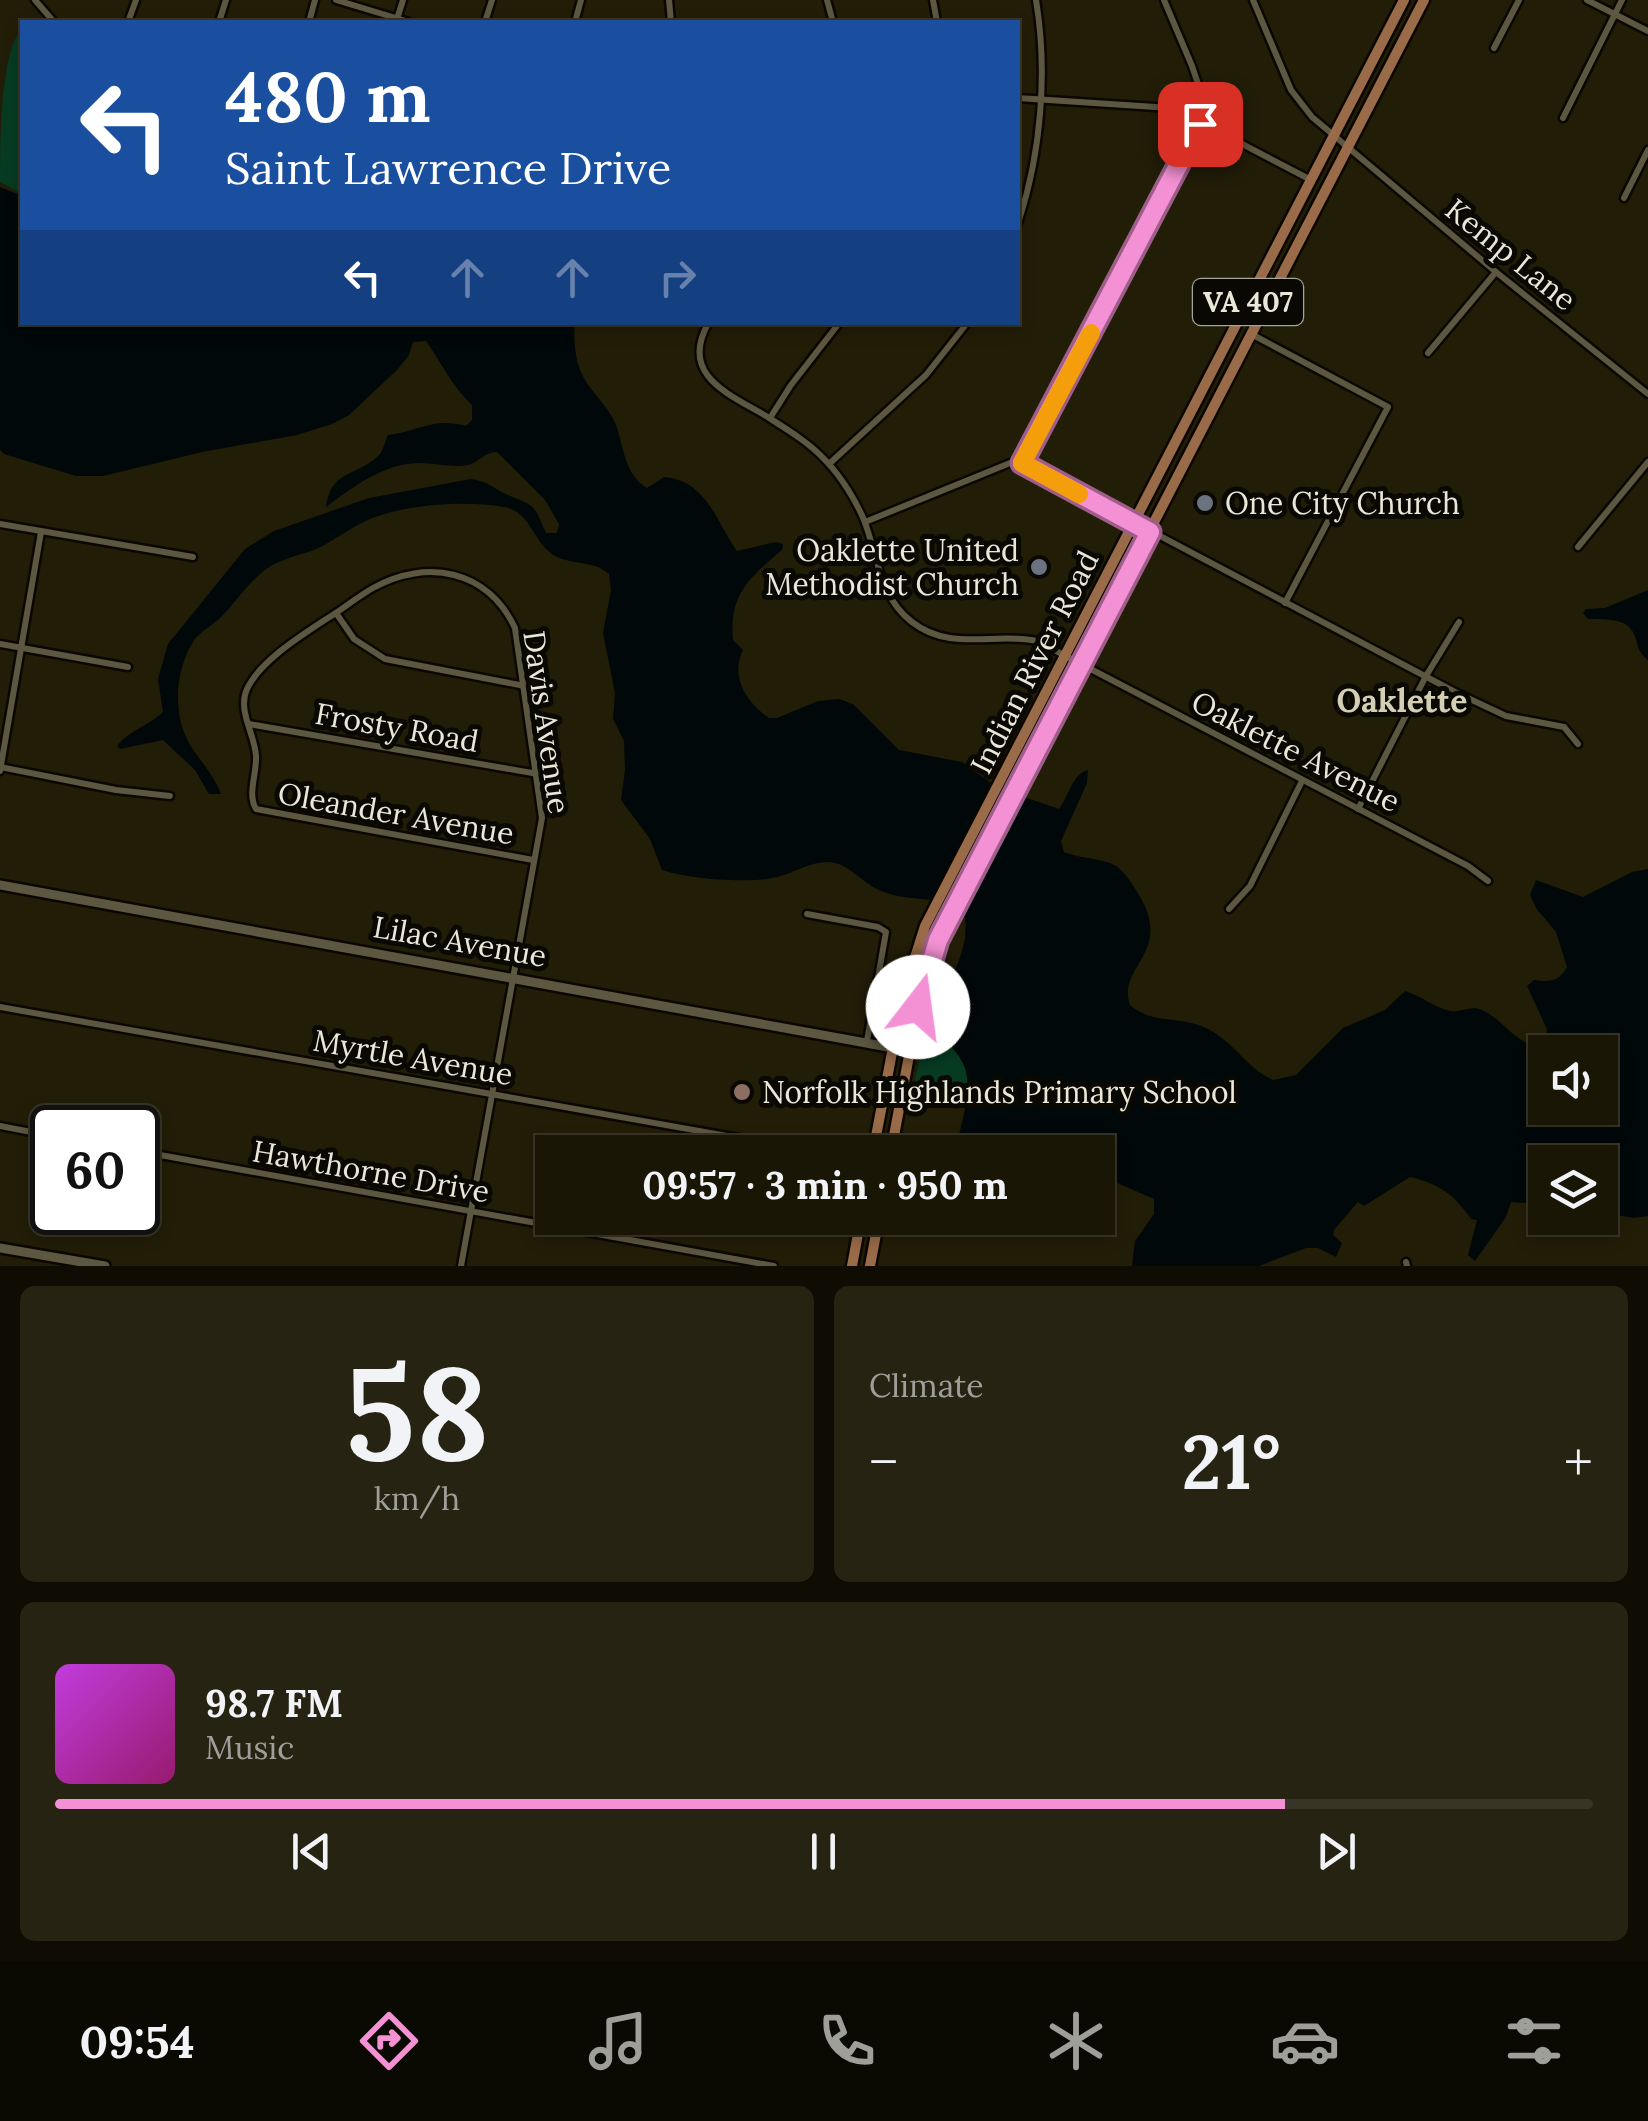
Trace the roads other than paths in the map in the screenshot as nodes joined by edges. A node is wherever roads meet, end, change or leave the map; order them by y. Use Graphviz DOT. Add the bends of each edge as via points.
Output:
graph roads {
  1 [pos="35,0"];
  2 [pos="48,0"];
  3 [pos="336,0"];
  4 [pos="403,0"];
  5 [pos="1036,0"];
  6 [pos="1164,0"];
  7 [pos="1253,0"];
  8 [pos="1404,0"];
  9 [pos="1424,0"];
  10 [pos="1519,0"];
  11 [pos="1587,0"];
  12 [pos="1622,0"];
  13 [pos="44,11"];
  14 [pos="1614,14"];
  15 [pos="397,19"];
  16 [pos="52,20"];
  17 [pos="401,20"];
  18 [pos="1648,31"];
  19 [pos="1494,48"];
  20 [pos="1020,98"];
  21 [pos="1040,99"];
  22 [pos="1206,118"];
  23 [pos="1563,118"];
  24 [pos="1333,136"];
  25 [pos="1346,148"];
  26 [pos="1648,150"];
  27 [pos="1311,180"];
  28 [pos="1624,198"];
  29 [pos="1020,216"];
  30 [pos="1496,272"];
  31 [pos="709,325"];
  32 [pos="838,325"];
  33 [pos="966,325"];
  34 [pos="1253,335"];
  35 [pos="1428,353"];
  36 [pos="1648,394"];
  37 [pos="770,418"];
  38 [pos="1648,462"];
  39 [pos="1022,463"];
  40 [pos="828,464"];
  41 [pos="865,522"];
  42 [pos="0,524"];
  43 [pos="1134,524"];
  44 [pos="42,532"];
  45 [pos="1150,532"];
  46 [pos="1578,547"];
  47 [pos="192,557"];
  48 [pos="1285,603"];
  49 [pos="336,613"];
  50 [pos="1459,622"];
  51 [pos="0,644"];
  52 [pos="22,648"];
  53 [pos="1065,655"];
  54 [pos="1081,663"];
  55 [pos="128,667"];
  56 [pos="1426,676"];
  57 [pos="525,686"];
  58 [pos="249,724"];
  59 [pos="1578,744"];
  60 [pos="0,768"];
  61 [pos="538,774"];
  62 [pos="1302,780"];
  63 [pos="170,796"];
  64 [pos="253,806"];
  65 [pos="1358,809"];
  66 [pos="533,860"];
  67 [pos="1488,881"];
  68 [pos="0,885"];
  69 [pos="1229,909"];
  70 [pos="807,914"];
  71 [pos="513,976"];
  72 [pos="0,1007"];
  73 [pos="866,1041"];
  74 [pos="892,1047"];
  75 [pos="910,1051"];
  76 [pos="492,1094"];
  77 [pos="0,1126"];
  78 [pos="30,1132"];
  79 [pos="722,1135"];
  80 [pos="876,1135"];
  81 [pos="894,1135"];
  82 [pos="160,1156"];
  83 [pos="471,1212"];
  84 [pos="858,1235"];
  85 [pos="876,1235"];
  86 [pos="0,1248"];
  87 [pos="105,1266"];
  88 [pos="461,1266"];
  89 [pos="774,1266"];
  90 [pos="852,1266"];
  91 [pos="870,1266"];
  1 -- 13 [label="street"];
  2 -- 13 [label="street"];
  3 -- 15 [label="street"];
  4 -- 15 [label="street"];
  5 -- 21 [label="street"];
  6 -- 22 [label="street"];
  7 -- 24 [label="street, Kemp Lane" via="1291,90"];
  8 -- 24 [label="main road, Indian River Road / VA 407"];
  9 -- 25 [label="main road, Indian River Road / VA 407"];
  10 -- 19 [label="street"];
  11 -- 14 [label="street"];
  12 -- 14 [label="street"];
  13 -- 16 [label="street"];
  14 -- 18 [label="street"];
  14 -- 23 [label="street"];
  15 -- 17 [label="street"];
  20 -- 21 [label="street"];
  21 -- 22 [label="street" via="1186,108"];
  21 -- 29 [label="street"];
  22 -- 27 [label="street"];
  22 -- 39 [label="street"];
  24 -- 25 [label="street, Kemp Lane"];
  24 -- 27 [label="main road, Indian River Road / VA 407"];
  25 -- 30 [label="street, Kemp Lane"];
  25 -- 34 [label="main road, Indian River Road / VA 407"];
  26 -- 28 [label="street"];
  27 -- 43 [label="main road, Indian River Road / VA 407"];
  30 -- 35 [label="street"];
  30 -- 36 [label="street, Kemp Lane"];
  31 -- 37 [label="street, Oaklette Avenue" via="699,346 704,372 722,391"];
  32 -- 37 [label="street"];
  33 -- 40 [label="street" via="926,376"];
  34 -- 45 [label="main road, Indian River Road / VA 407"];
  34 -- 48 [label="street" via="1388,407"];
  37 -- 40 [label="street, Oaklette Avenue"];
  38 -- 46 [label="street"];
  39 -- 41 [label="street"];
  39 -- 43 [label="street"];
  40 -- 41 [label="street, Oaklette Avenue"];
  41 -- 53 [label="street, Oaklette Avenue" via="887,592 918,627 962,641 1020,637"];
  42 -- 44 [label="street"];
  43 -- 45 [label="street"];
  43 -- 53 [label="main road, Indian River Road / VA 407"];
  44 -- 47 [label="street"];
  44 -- 52 [label="street"];
  45 -- 48 [label="street"];
  45 -- 54 [label="main road, Indian River Road / VA 407"];
  48 -- 56 [label="street"];
  49 -- 57 [label="street" via="354,639 385,659"];
  49 -- 57 [label="street, Davis Avenue" via="372,588 409,574 440,571 468,578 511,619"];
  49 -- 58 [label="street, Davis Avenue" via="293,641 249,685"];
  50 -- 56 [label="street"];
  51 -- 52 [label="street"];
  52 -- 55 [label="street"];
  52 -- 60 [label="street"];
  53 -- 54 [label="street, Oaklette Avenue"];
  53 -- 74 [label="main road, Indian River Road / VA 407" via="918,942"];
  54 -- 62 [label="street, Oaklette Avenue"];
  54 -- 75 [label="main road, Indian River Road / VA 407" via="934,950"];
  56 -- 59 [label="street" via="1506,716 1564,727"];
  56 -- 65 [label="street"];
  57 -- 61 [label="street, Davis Avenue"];
  58 -- 61 [label="street, Frosty Road"];
  58 -- 64 [label="street, Davis Avenue" via="256,762"];
  60 -- 63 [label="street"];
  61 -- 66 [label="street, Davis Avenue" via="542,818"];
  62 -- 65 [label="street, Oaklette Avenue"];
  62 -- 69 [label="street" via="1250,886"];
  64 -- 66 [label="street, Oleander Avenue"];
  65 -- 67 [label="street, Oaklette Avenue"];
  66 -- 71 [label="street, Davis Avenue"];
  68 -- 71 [label="street, Lilac Avenue"];
  70 -- 73 [label="street" via="886,932"];
  71 -- 73 [label="street, Lilac Avenue"];
  71 -- 76 [label="street, Davis Avenue"];
  72 -- 76 [label="street, Myrtle Avenue"];
  73 -- 74 [label="street, Lilac Avenue"];
  74 -- 75 [label="street, Lilac Avenue"];
  74 -- 80 [label="main road, Indian River Road / VA 407"];
  75 -- 81 [label="main road, Indian River Road / VA 407"];
  76 -- 79 [label="street, Myrtle Avenue"];
  76 -- 83 [label="street, Davis Avenue"];
  77 -- 78 [label="street"];
  82 -- 83 [label="street, Hawthorne Drive"];
  83 -- 88 [label="street, Davis Avenue"];
  83 -- 89 [label="street, Hawthorne Drive"];
  84 -- 90 [label="main road"];
  85 -- 91 [label="main road"];
  86 -- 87 [label="street"];
}
